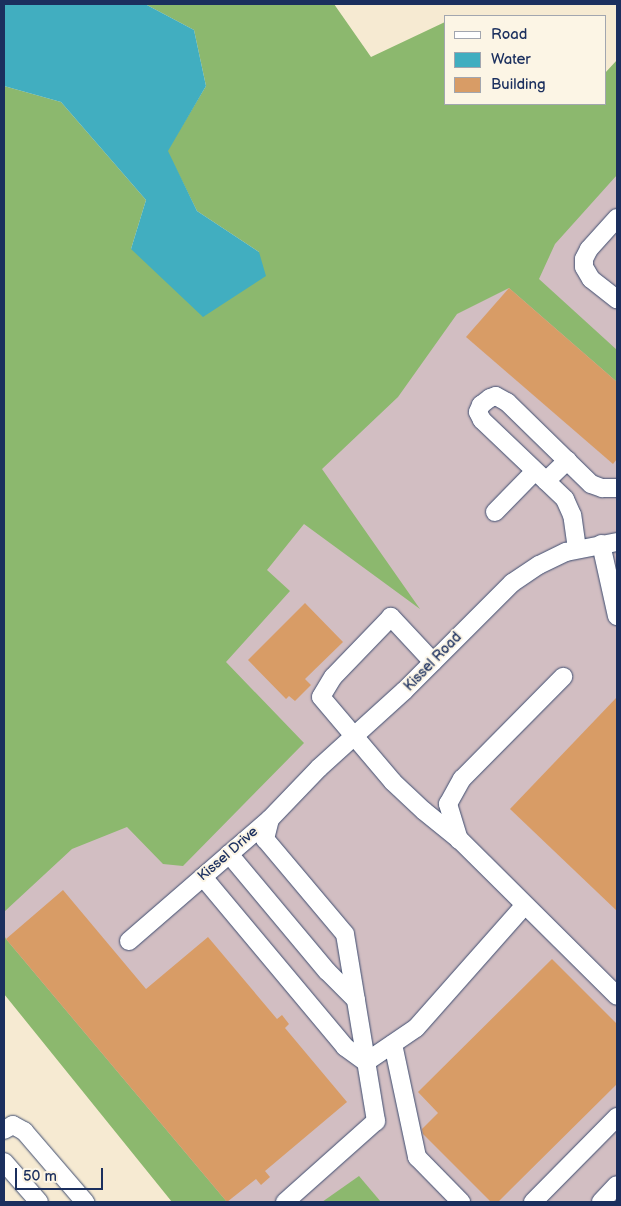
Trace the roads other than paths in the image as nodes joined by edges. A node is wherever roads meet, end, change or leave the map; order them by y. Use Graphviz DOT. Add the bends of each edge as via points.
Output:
graph roads {
  1 [pos="617,218"];
  2 [pos="617,299"];
  3 [pos="568,460"];
  4 [pos="540,476"];
  5 [pos="617,488"];
  6 [pos="496,512"];
  7 [pos="609,543"];
  8 [pos="577,549"];
  9 [pos="617,616"];
  10 [pos="433,662"];
  11 [pos="563,677"];
  12 [pos="354,738"];
  13 [pos="270,818"];
  14 [pos="460,840"];
  15 [pos="229,854"];
  16 [pos="203,877"];
  17 [pos="525,905"];
  18 [pos="129,941"];
  19 [pos="617,996"];
  20 [pos="356,1000"];
  21 [pos="392,1044"];
  22 [pos="366,1062"];
  23 [pos="617,1117"];
  24 [pos="4,1130"];
  25 [pos="4,1162"];
  26 [pos="617,1185"];
  27 [pos="76,1199"];
  28 [pos="39,1202"];
  29 [pos="285,1202"];
  30 [pos="462,1202"];
  31 [pos="533,1202"];
  32 [pos="601,1202"];
  1 -- 2 [label="street" via="589,249 584,267 591,279"];
  3 -- 4 [label="street"];
  3 -- 4 [label="street" via="507,402 496,396 490,398 481,405 479,416"];
  3 -- 5 [label="street" via="591,484"];
  4 -- 6 [label="street"];
  4 -- 8 [label="street" via="565,499 572,515"];
  7 -- 8 [label="street, Kissel Road"];
  7 -- 9 [label="street"];
  8 -- 10 [label="street, Kissel Road" via="538,565 512,583"];
  10 -- 12 [label="street, Kissel Road"];
  10 -- 12 [label="street" via="391,617 333,677 321,697"];
  11 -- 14 [label="street" via="462,779 448,804"];
  12 -- 13 [label="street, Kissel Road"];
  12 -- 14 [label="street" via="405,793"];
  13 -- 15 [label="street, Kissel Drive"];
  13 -- 20 [label="street" via="265,839 345,934"];
  14 -- 17 [label="street"];
  15 -- 16 [label="street, Kissel Drive"];
  15 -- 20 [label="street" via="327,971"];
  16 -- 18 [label="street, Kissel Drive"];
  16 -- 22 [label="street" via="344,1047"];
  17 -- 19 [label="street"];
  17 -- 21 [label="street" via="416,1028"];
  20 -- 22 [label="street"];
  21 -- 22 [label="street"];
  21 -- 30 [label="street" via="417,1157"];
  22 -- 29 [label="street" via="376,1121"];
  23 -- 31 [label="street"];
  24 -- 27 [label="street" via="13,1125 24,1131"];
  25 -- 28 [label="street"];
  26 -- 32 [label="street"];
}
